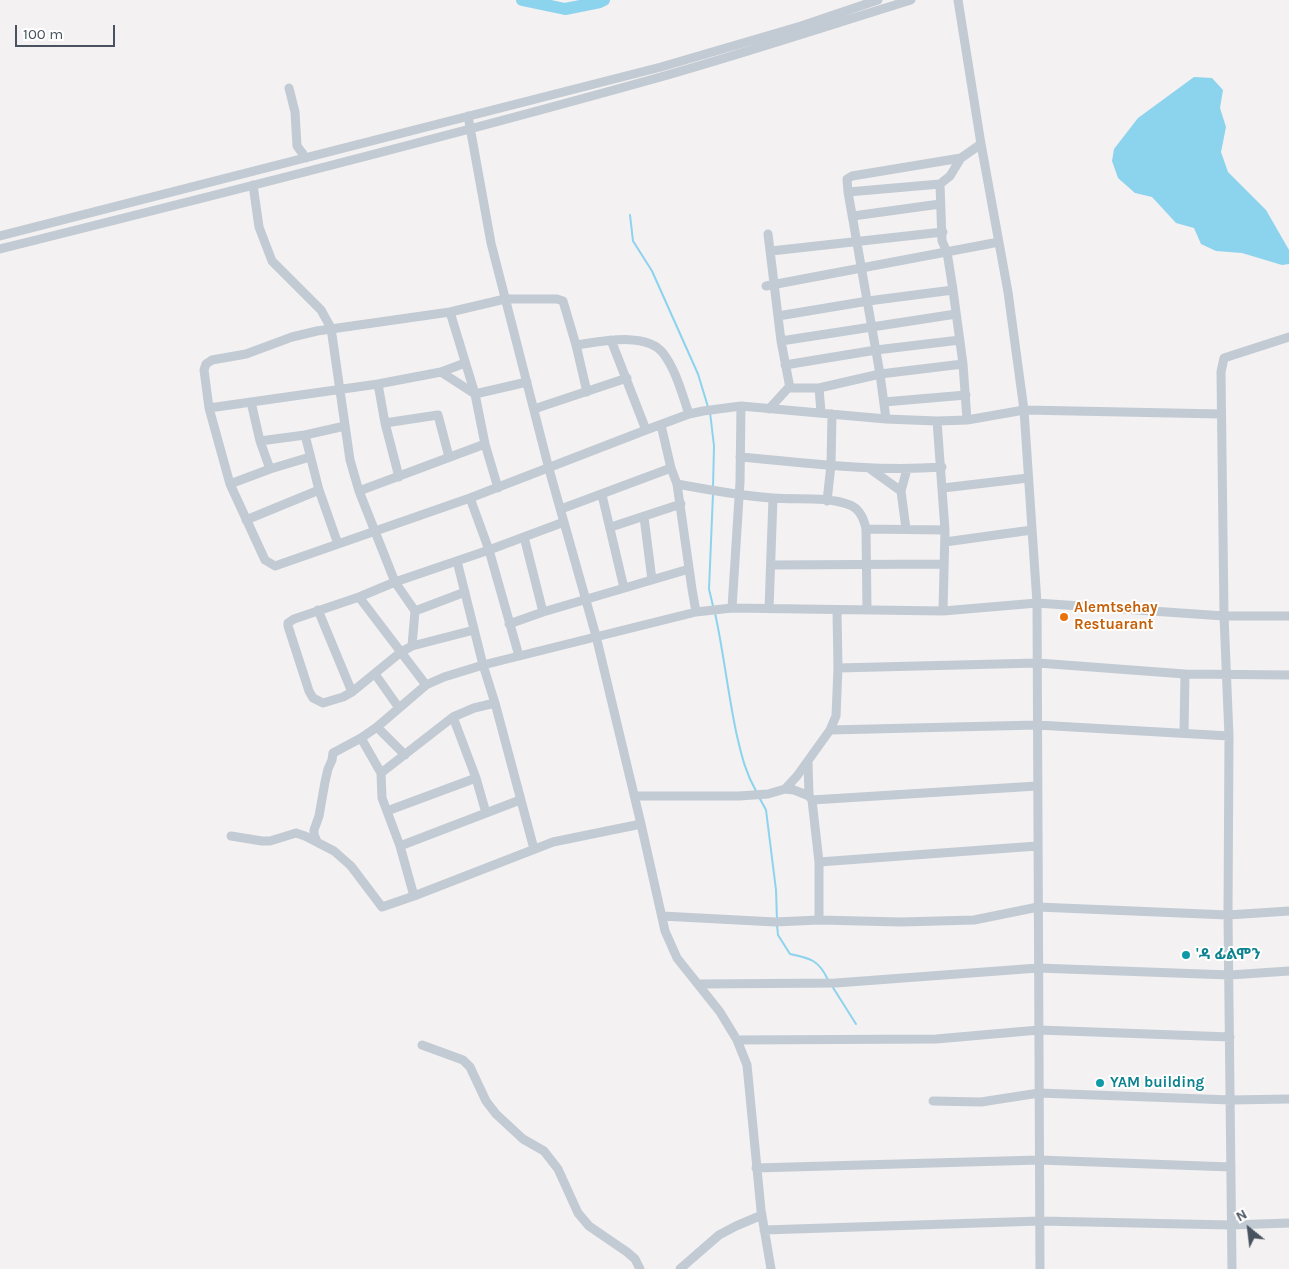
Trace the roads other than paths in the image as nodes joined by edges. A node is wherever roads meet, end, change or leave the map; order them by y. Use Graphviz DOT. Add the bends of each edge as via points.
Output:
graph roads {
  1 [pos="878,0"];
  2 [pos="911,0"];
  3 [pos="958,0"];
  4 [pos="682,66"];
  5 [pos="289,88"];
  6 [pos="468,116"];
  7 [pos="471,129"];
  8 [pos="981,144"];
  9 [pos="306,158"];
  10 [pos="961,158"];
  11 [pos="940,184"];
  12 [pos="253,185"];
  13 [pos="848,192"];
  14 [pos="940,204"];
  15 [pos="853,216"];
  16 [pos="943,232"];
  17 [pos="768,234"];
  18 [pos="0,236"];
  19 [pos="856,241"];
  20 [pos="1000,242"];
  21 [pos="0,249"];
  22 [pos="771,252"];
  23 [pos="947,252"];
  24 [pos="862,268"];
  25 [pos="771,285"];
  26 [pos="953,290"];
  27 [pos="505,299"];
  28 [pos="868,301"];
  29 [pos="450,312"];
  30 [pos="956,314"];
  31 [pos="778,316"];
  32 [pos="872,327"];
  33 [pos="331,328"];
  34 [pos="1289,337"];
  35 [pos="611,340"];
  36 [pos="960,340"];
  37 [pos="781,341"];
  38 [pos="576,345"];
  39 [pos="876,350"];
  40 [pos="465,363"];
  41 [pos="963,364"];
  42 [pos="785,365"];
  43 [pos="441,372"];
  44 [pos="880,374"];
  45 [pos="627,378"];
  46 [pos="527,382"];
  47 [pos="378,384"];
  48 [pos="789,387"];
  49 [pos="819,388"];
  50 [pos="341,390"];
  51 [pos="587,392"];
  52 [pos="475,394"];
  53 [pos="966,395"];
  54 [pos="251,402"];
  55 [pos="884,402"];
  56 [pos="741,406"];
  57 [pos="210,408"];
  58 [pos="534,409"];
  59 [pos="769,409"];
  60 [pos="1024,410"];
  61 [pos="821,412"];
  62 [pos="689,414"];
  63 [pos="832,414"];
  64 [pos="1221,414"];
  65 [pos="886,419"];
  66 [pos="938,420"];
  67 [pos="968,420"];
  68 [pos="385,423"];
  69 [pos="661,425"];
  70 [pos="345,426"];
  71 [pos="646,430"];
  72 [pos="305,435"];
  73 [pos="260,441"];
  74 [pos="486,444"];
  75 [pos="310,457"];
  76 [pos="449,457"];
  77 [pos="740,457"];
  78 [pos="831,465"];
  79 [pos="942,467"];
  80 [pos="671,468"];
  81 [pos="868,468"];
  82 [pos="270,469"];
  83 [pos="549,469"];
  84 [pos="907,470"];
  85 [pos="399,477"];
  86 [pos="1028,478"];
  87 [pos="230,484"];
  88 [pos="677,484"];
  89 [pos="498,488"];
  90 [pos="943,488"];
  91 [pos="319,490"];
  92 [pos="359,491"];
  93 [pos="901,491"];
  94 [pos="602,495"];
  95 [pos="738,495"];
  96 [pos="470,498"];
  97 [pos="773,498"];
  98 [pos="827,500"];
  99 [pos="680,504"];
  100 [pos="561,509"];
  101 [pos="644,517"];
  102 [pos="246,520"];
  103 [pos="564,522"];
  104 [pos="610,527"];
  105 [pos="866,529"];
  106 [pos="906,529"];
  107 [pos="375,530"];
  108 [pos="945,530"];
  109 [pos="1032,530"];
  110 [pos="524,537"];
  111 [pos="945,542"];
  112 [pos="338,544"];
  113 [pos="489,550"];
  114 [pos="456,561"];
  115 [pos="944,564"];
  116 [pos="772,565"];
  117 [pos="866,565"];
  118 [pos="689,569"];
  119 [pos="652,580"];
  120 [pos="395,582"];
  121 [pos="624,588"];
  122 [pos="465,592"];
  123 [pos="360,597"];
  124 [pos="585,600"];
  125 [pos="1037,603"];
  126 [pos="732,608"];
  127 [pos="769,608"];
  128 [pos="318,610"];
  129 [pos="837,610"];
  130 [pos="867,610"];
  131 [pos="415,611"];
  132 [pos="943,611"];
  133 [pos="543,612"];
  134 [pos="696,612"];
  135 [pos="1224,616"];
  136 [pos="1289,616"];
  137 [pos="509,624"];
  138 [pos="474,630"];
  139 [pos="596,636"];
  140 [pos="412,646"];
  141 [pos="401,652"];
  142 [pos="520,656"];
  143 [pos="1038,663"];
  144 [pos="483,664"];
  145 [pos="838,668"];
  146 [pos="375,674"];
  147 [pos="1185,674"];
  148 [pos="1226,674"];
  149 [pos="1289,676"];
  150 [pos="426,685"];
  151 [pos="352,692"];
  152 [pos="495,703"];
  153 [pos="399,708"];
  154 [pos="454,717"];
  155 [pos="1037,725"];
  156 [pos="377,727"];
  157 [pos="830,730"];
  158 [pos="1184,733"];
  159 [pos="1229,736"];
  160 [pos="361,738"];
  161 [pos="405,755"];
  162 [pos="808,761"];
  163 [pos="380,773"];
  164 [pos="476,778"];
  165 [pos="1037,786"];
  166 [pos="785,789"];
  167 [pos="634,796"];
  168 [pos="810,798"];
  169 [pos="520,800"];
  170 [pos="387,811"];
  171 [pos="486,813"];
  172 [pos="642,824"];
  173 [pos="231,836"];
  174 [pos="317,842"];
  175 [pos="400,846"];
  176 [pos="1037,846"];
  177 [pos="534,849"];
  178 [pos="820,862"];
  179 [pos="414,896"];
  180 [pos="1038,907"];
  181 [pos="1289,911"];
  182 [pos="1228,915"];
  183 [pos="662,916"];
  184 [pos="819,920"];
  185 [pos="1038,968"];
  186 [pos="1289,971"];
  187 [pos="1230,975"];
  188 [pos="698,984"];
  189 [pos="1039,1030"];
  190 [pos="1230,1037"];
  191 [pos="737,1040"];
  192 [pos="422,1045"];
  193 [pos="1039,1093"];
  194 [pos="1289,1099"];
  195 [pos="1231,1100"];
  196 [pos="933,1101"];
  197 [pos="1039,1160"];
  198 [pos="1232,1167"];
  199 [pos="756,1168"];
  200 [pos="762,1215"];
  201 [pos="1040,1221"];
  202 [pos="1289,1222"];
  203 [pos="1231,1225"];
  204 [pos="764,1230"];
  205 [pos="640,1269"];
  206 [pos="680,1269"];
  207 [pos="771,1269"];
  208 [pos="1040,1269"];
  209 [pos="1232,1269"];
  1 -- 4 [label="street"];
  2 -- 4 [label="street"];
  3 -- 8 [label="street"];
  4 -- 6 [label="street"];
  4 -- 7 [label="street"];
  5 -- 9 [label="street" via="298,146"];
  6 -- 7 [label="street"];
  6 -- 9 [label="street"];
  7 -- 12 [label="street"];
  7 -- 27 [label="street" via="491,243"];
  8 -- 10 [label="street"];
  8 -- 20 [label="street"];
  9 -- 18 [label="street"];
  10 -- 11 [label="street" via="950,176"];
  10 -- 13 [label="street" via="852,176 847,179"];
  11 -- 13 [label="street"];
  11 -- 14 [label="street"];
  12 -- 21 [label="street"];
  12 -- 33 [label="street" via="259,227 272,261 321,310"];
  13 -- 15 [label="street"];
  14 -- 15 [label="street"];
  14 -- 16 [label="street"];
  15 -- 19 [label="street"];
  16 -- 19 [label="street"];
  16 -- 23 [label="street"];
  17 -- 22 [label="street"];
  19 -- 22 [label="street"];
  19 -- 24 [label="street"];
  20 -- 23 [label="street"];
  20 -- 60 [label="street"];
  22 -- 25 [label="street"];
  23 -- 24 [label="street"];
  23 -- 26 [label="street"];
  24 -- 25 [label="street"];
  24 -- 28 [label="street"];
  25 -- 31 [label="street"];
  26 -- 28 [label="street"];
  26 -- 30 [label="street"];
  27 -- 29 [label="street"];
  27 -- 38 [label="street" via="561,300"];
  27 -- 46 [label="street"];
  28 -- 31 [label="street"];
  28 -- 32 [label="street"];
  29 -- 33 [label="street"];
  29 -- 40 [label="street"];
  30 -- 32 [label="street"];
  30 -- 36 [label="street"];
  31 -- 37 [label="street"];
  32 -- 37 [label="street"];
  32 -- 39 [label="street"];
  33 -- 50 [label="street"];
  33 -- 57 [label="street" via="292,337 246,354 212,360 204,370"];
  34 -- 64 [label="street" via="1224,358"];
  35 -- 38 [label="street"];
  35 -- 45 [label="street"];
  35 -- 62 [label="street" via="631,340 662,351"];
  36 -- 39 [label="street"];
  36 -- 41 [label="street"];
  37 -- 42 [label="street"];
  38 -- 51 [label="street"];
  39 -- 42 [label="street"];
  39 -- 44 [label="street"];
  40 -- 43 [label="street"];
  40 -- 52 [label="street"];
  41 -- 44 [label="street"];
  41 -- 53 [label="street"];
  42 -- 48 [label="street"];
  43 -- 47 [label="street"];
  43 -- 52 [label="street"];
  44 -- 49 [label="street"];
  44 -- 55 [label="street"];
  45 -- 51 [label="street"];
  45 -- 71 [label="street"];
  46 -- 52 [label="street"];
  46 -- 58 [label="street"];
  47 -- 50 [label="street"];
  47 -- 68 [label="street"];
  48 -- 49 [label="street"];
  48 -- 59 [label="street"];
  49 -- 61 [label="street"];
  50 -- 54 [label="street"];
  50 -- 70 [label="street"];
  51 -- 58 [label="street"];
  52 -- 74 [label="street"];
  53 -- 55 [label="street"];
  53 -- 67 [label="street"];
  54 -- 57 [label="street"];
  54 -- 73 [label="street"];
  55 -- 65 [label="street"];
  56 -- 59 [label="street"];
  56 -- 62 [label="street"];
  56 -- 77 [label="street"];
  57 -- 87 [label="street"];
  58 -- 83 [label="street"];
  59 -- 61 [label="street"];
  60 -- 64 [label="street"];
  60 -- 67 [label="street"];
  60 -- 86 [label="street"];
  61 -- 63 [label="street"];
  62 -- 69 [label="street"];
  63 -- 65 [label="street"];
  63 -- 78 [label="street"];
  64 -- 135 [label="street"];
  65 -- 66 [label="street"];
  66 -- 67 [label="street"];
  66 -- 79 [label="street"];
  68 -- 76 [label="street" via="438,415"];
  68 -- 85 [label="street"];
  69 -- 71 [label="street"];
  69 -- 80 [label="street"];
  70 -- 72 [label="street"];
  70 -- 92 [label="street"];
  71 -- 83 [label="street"];
  72 -- 73 [label="street"];
  72 -- 75 [label="street"];
  73 -- 82 [label="street"];
  74 -- 76 [label="street"];
  74 -- 89 [label="street"];
  75 -- 82 [label="street"];
  75 -- 91 [label="street"];
  76 -- 85 [label="street"];
  77 -- 78 [label="street"];
  77 -- 95 [label="street"];
  78 -- 81 [label="street"];
  78 -- 98 [label="street"];
  79 -- 84 [label="street"];
  79 -- 90 [label="street"];
  80 -- 88 [label="street"];
  80 -- 94 [label="street"];
  81 -- 84 [label="street"];
  81 -- 93 [label="street"];
  82 -- 87 [label="street"];
  83 -- 89 [label="street"];
  83 -- 100 [label="street"];
  84 -- 93 [label="street"];
  85 -- 92 [label="street"];
  86 -- 90 [label="street"];
  86 -- 109 [label="street"];
  87 -- 102 [label="street"];
  88 -- 95 [label="street"];
  88 -- 99 [label="street"];
  89 -- 96 [label="street"];
  90 -- 108 [label="street"];
  91 -- 102 [label="street"];
  91 -- 112 [label="street"];
  92 -- 107 [label="street"];
  93 -- 106 [label="street"];
  94 -- 100 [label="street"];
  94 -- 104 [label="street"];
  95 -- 97 [label="street"];
  95 -- 126 [label="street"];
  96 -- 107 [label="street"];
  96 -- 113 [label="street"];
  97 -- 98 [label="street"];
  97 -- 116 [label="street"];
  98 -- 105 [label="street" via="854,507 864,518"];
  99 -- 101 [label="street"];
  99 -- 118 [label="street"];
  100 -- 103 [label="street"];
  101 -- 104 [label="street"];
  101 -- 119 [label="street"];
  102 -- 112 [label="street" via="265,560 274,566"];
  103 -- 110 [label="street"];
  103 -- 124 [label="street"];
  104 -- 121 [label="street"];
  105 -- 106 [label="street"];
  105 -- 117 [label="street"];
  106 -- 108 [label="street"];
  107 -- 112 [label="street"];
  107 -- 120 [label="street"];
  108 -- 111 [label="street"];
  109 -- 111 [label="street"];
  109 -- 125 [label="street"];
  110 -- 113 [label="street"];
  110 -- 133 [label="street"];
  111 -- 115 [label="street"];
  113 -- 114 [label="street"];
  113 -- 137 [label="street"];
  114 -- 120 [label="street"];
  114 -- 122 [label="street"];
  115 -- 117 [label="street"];
  115 -- 132 [label="street"];
  116 -- 117 [label="street"];
  116 -- 127 [label="street"];
  117 -- 130 [label="street"];
  118 -- 119 [label="street"];
  118 -- 134 [label="street"];
  119 -- 121 [label="street"];
  120 -- 123 [label="street"];
  120 -- 131 [label="street"];
  121 -- 124 [label="street"];
  122 -- 131 [label="street"];
  122 -- 138 [label="street"];
  123 -- 128 [label="street"];
  123 -- 141 [label="street"];
  124 -- 133 [label="street"];
  124 -- 139 [label="street"];
  125 -- 132 [label="street"];
  125 -- 135 [label="street"];
  125 -- 143 [label="street"];
  126 -- 127 [label="street"];
  126 -- 134 [label="street"];
  127 -- 129 [label="street"];
  128 -- 151 [label="street"];
  128 -- 151 [label="street" via="290,621 288,626 309,691 313,698 323,703"];
  129 -- 130 [label="street"];
  129 -- 145 [label="street"];
  130 -- 132 [label="street"];
  131 -- 140 [label="street"];
  133 -- 137 [label="street"];
  134 -- 139 [label="street"];
  135 -- 136 [label="street"];
  135 -- 148 [label="street"];
  137 -- 142 [label="street"];
  138 -- 140 [label="street"];
  138 -- 144 [label="street"];
  139 -- 142 [label="street"];
  139 -- 167 [label="street"];
  140 -- 141 [label="street"];
  141 -- 146 [label="street"];
  141 -- 150 [label="street"];
  142 -- 144 [label="street"];
  143 -- 145 [label="street"];
  143 -- 147 [label="street"];
  143 -- 155 [label="street"];
  144 -- 150 [label="street"];
  144 -- 152 [label="street"];
  145 -- 157 [label="street" via="836,716"];
  146 -- 151 [label="street"];
  146 -- 153 [label="street"];
  147 -- 148 [label="street"];
  147 -- 158 [label="street"];
  148 -- 149 [label="street"];
  148 -- 159 [label="street"];
  150 -- 153 [label="street"];
  152 -- 154 [label="street"];
  152 -- 169 [label="street"];
  153 -- 156 [label="street"];
  154 -- 161 [label="street"];
  154 -- 164 [label="street"];
  155 -- 157 [label="street"];
  155 -- 158 [label="street"];
  155 -- 165 [label="street"];
  156 -- 160 [label="street"];
  156 -- 161 [label="street"];
  157 -- 162 [label="street"];
  158 -- 159 [label="street"];
  159 -- 182 [label="street"];
  160 -- 163 [label="street"];
  160 -- 174 [label="street" via="332,753 314,830"];
  161 -- 163 [label="street"];
  162 -- 166 [label="street"];
  162 -- 168 [label="street"];
  163 -- 170 [label="street" via="382,798"];
  164 -- 170 [label="street"];
  164 -- 171 [label="street"];
  165 -- 168 [label="street"];
  165 -- 176 [label="street"];
  166 -- 167 [label="street" via="739,796"];
  166 -- 168 [label="street"];
  167 -- 172 [label="street"];
  168 -- 178 [label="street"];
  169 -- 171 [label="street"];
  169 -- 177 [label="street"];
  170 -- 175 [label="street"];
  171 -- 175 [label="street"];
  172 -- 177 [label="street" via="553,842"];
  172 -- 183 [label="street"];
  173 -- 174 [label="street" via="270,841 296,833"];
  174 -- 179 [label="street" via="351,866 382,907"];
  175 -- 179 [label="street"];
  176 -- 178 [label="street"];
  176 -- 180 [label="street"];
  177 -- 179 [label="street"];
  178 -- 184 [label="street"];
  180 -- 182 [label="street"];
  180 -- 184 [label="street" via="974,920"];
  180 -- 185 [label="street"];
  181 -- 182 [label="street"];
  182 -- 187 [label="street"];
  183 -- 184 [label="street" via="775,922"];
  183 -- 188 [label="street" via="677,958"];
  185 -- 187 [label="street"];
  185 -- 188 [label="street" via="836,983"];
  185 -- 189 [label="street"];
  186 -- 187 [label="street"];
  187 -- 190 [label="street"];
  188 -- 191 [label="street"];
  189 -- 190 [label="street"];
  189 -- 191 [label="street" via="936,1039"];
  189 -- 193 [label="street"];
  190 -- 195 [label="street"];
  191 -- 199 [label="street" via="747,1065"];
  192 -- 205 [label="street" via="463,1060 470,1067 496,1114 523,1139 544,1152 558,1169 583,1220 627,1252"];
  193 -- 195 [label="street"];
  193 -- 196 [label="street" via="981,1102"];
  193 -- 197 [label="street"];
  194 -- 195 [label="street"];
  195 -- 198 [label="street"];
  197 -- 198 [label="street"];
  197 -- 199 [label="street"];
  197 -- 201 [label="street"];
  198 -- 203 [label="street"];
  199 -- 200 [label="street"];
  200 -- 204 [label="street"];
  200 -- 206 [label="street" via="719,1235"];
  201 -- 203 [label="street"];
  201 -- 204 [label="street"];
  201 -- 208 [label="street"];
  202 -- 203 [label="street"];
  203 -- 209 [label="street"];
  204 -- 207 [label="street"];
}
